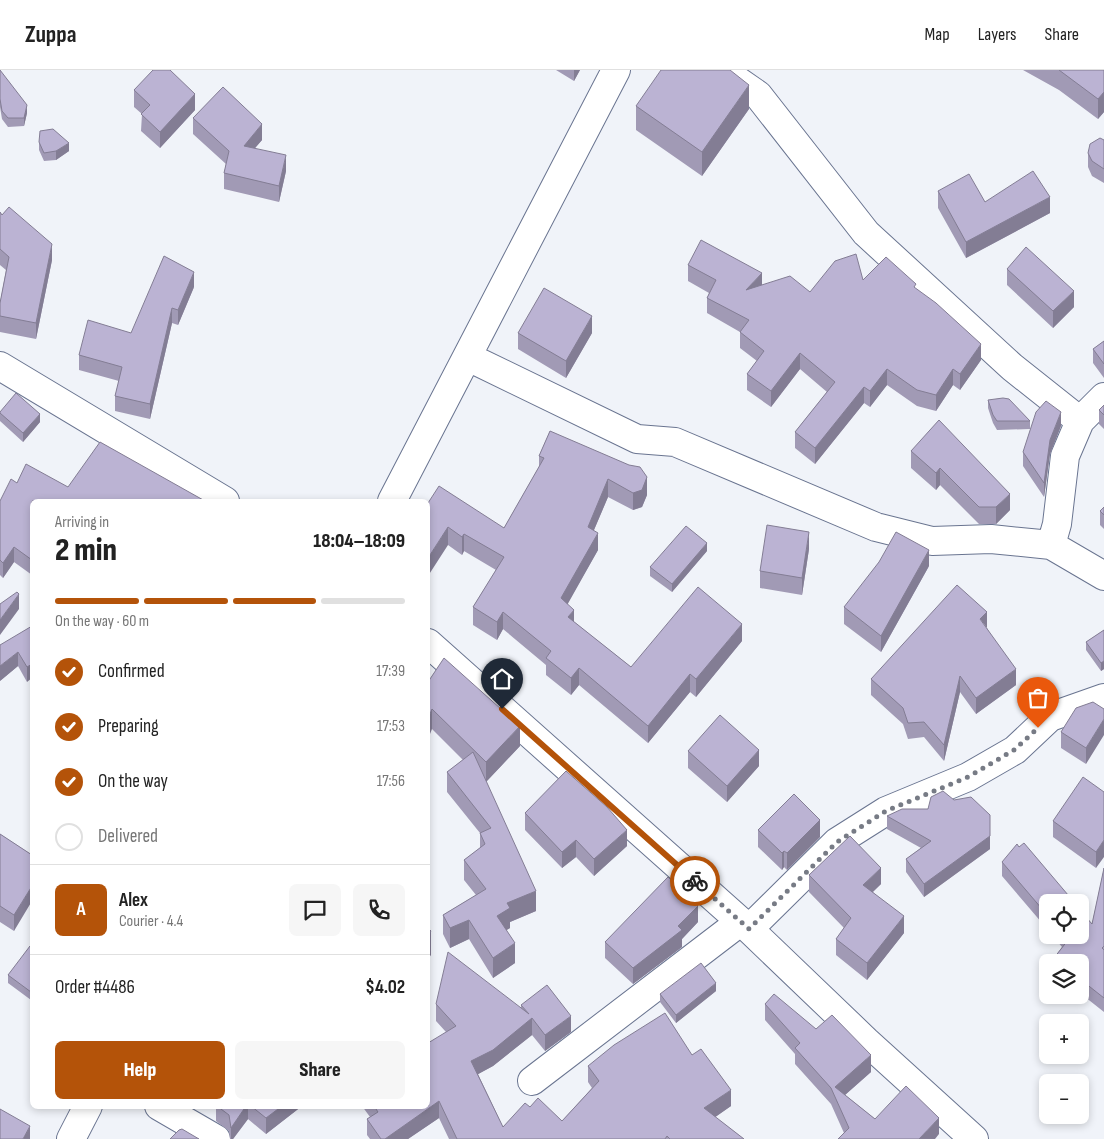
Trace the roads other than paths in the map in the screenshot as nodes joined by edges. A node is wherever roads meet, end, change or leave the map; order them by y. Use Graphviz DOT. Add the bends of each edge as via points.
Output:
graph roads {
  1 [pos="616,70"];
  2 [pos="722,70"];
  3 [pos="468,357"];
  4 [pos="0,366"];
  5 [pos="1104,397"];
  6 [pos="1080,421"];
  7 [pos="222,499"];
  8 [pos="393,499"];
  9 [pos="1051,545"];
  10 [pos="1104,576"];
  11 [pos="430,645"];
  12 [pos="1104,698"];
  13 [pos="744,925"];
  14 [pos="532,1081"];
  15 [pos="86,1109"];
  16 [pos="164,1109"];
  17 [pos="71,1139"];
  18 [pos="216,1139"];
  19 [pos="974,1139"];
  1 -- 3 [label="street"];
  2 -- 6 [label="street" via="758,95 866,233 1012,367"];
  3 -- 8 [label="street"];
  3 -- 9 [label="street" via="637,439 675,442 876,527 932,540 991,539"];
  4 -- 7 [label="street"];
  5 -- 6 [label="street"];
  6 -- 9 [label="street" via="1066,456"];
  9 -- 10 [label="street"];
  11 -- 13 [label="street"];
  12 -- 13 [label="street" via="1050,717 1014,750 968,777 886,811 837,842"];
  13 -- 14 [label="street"];
  13 -- 19 [label="street"];
  15 -- 17 [label="street"];
  16 -- 18 [label="street"];
}
